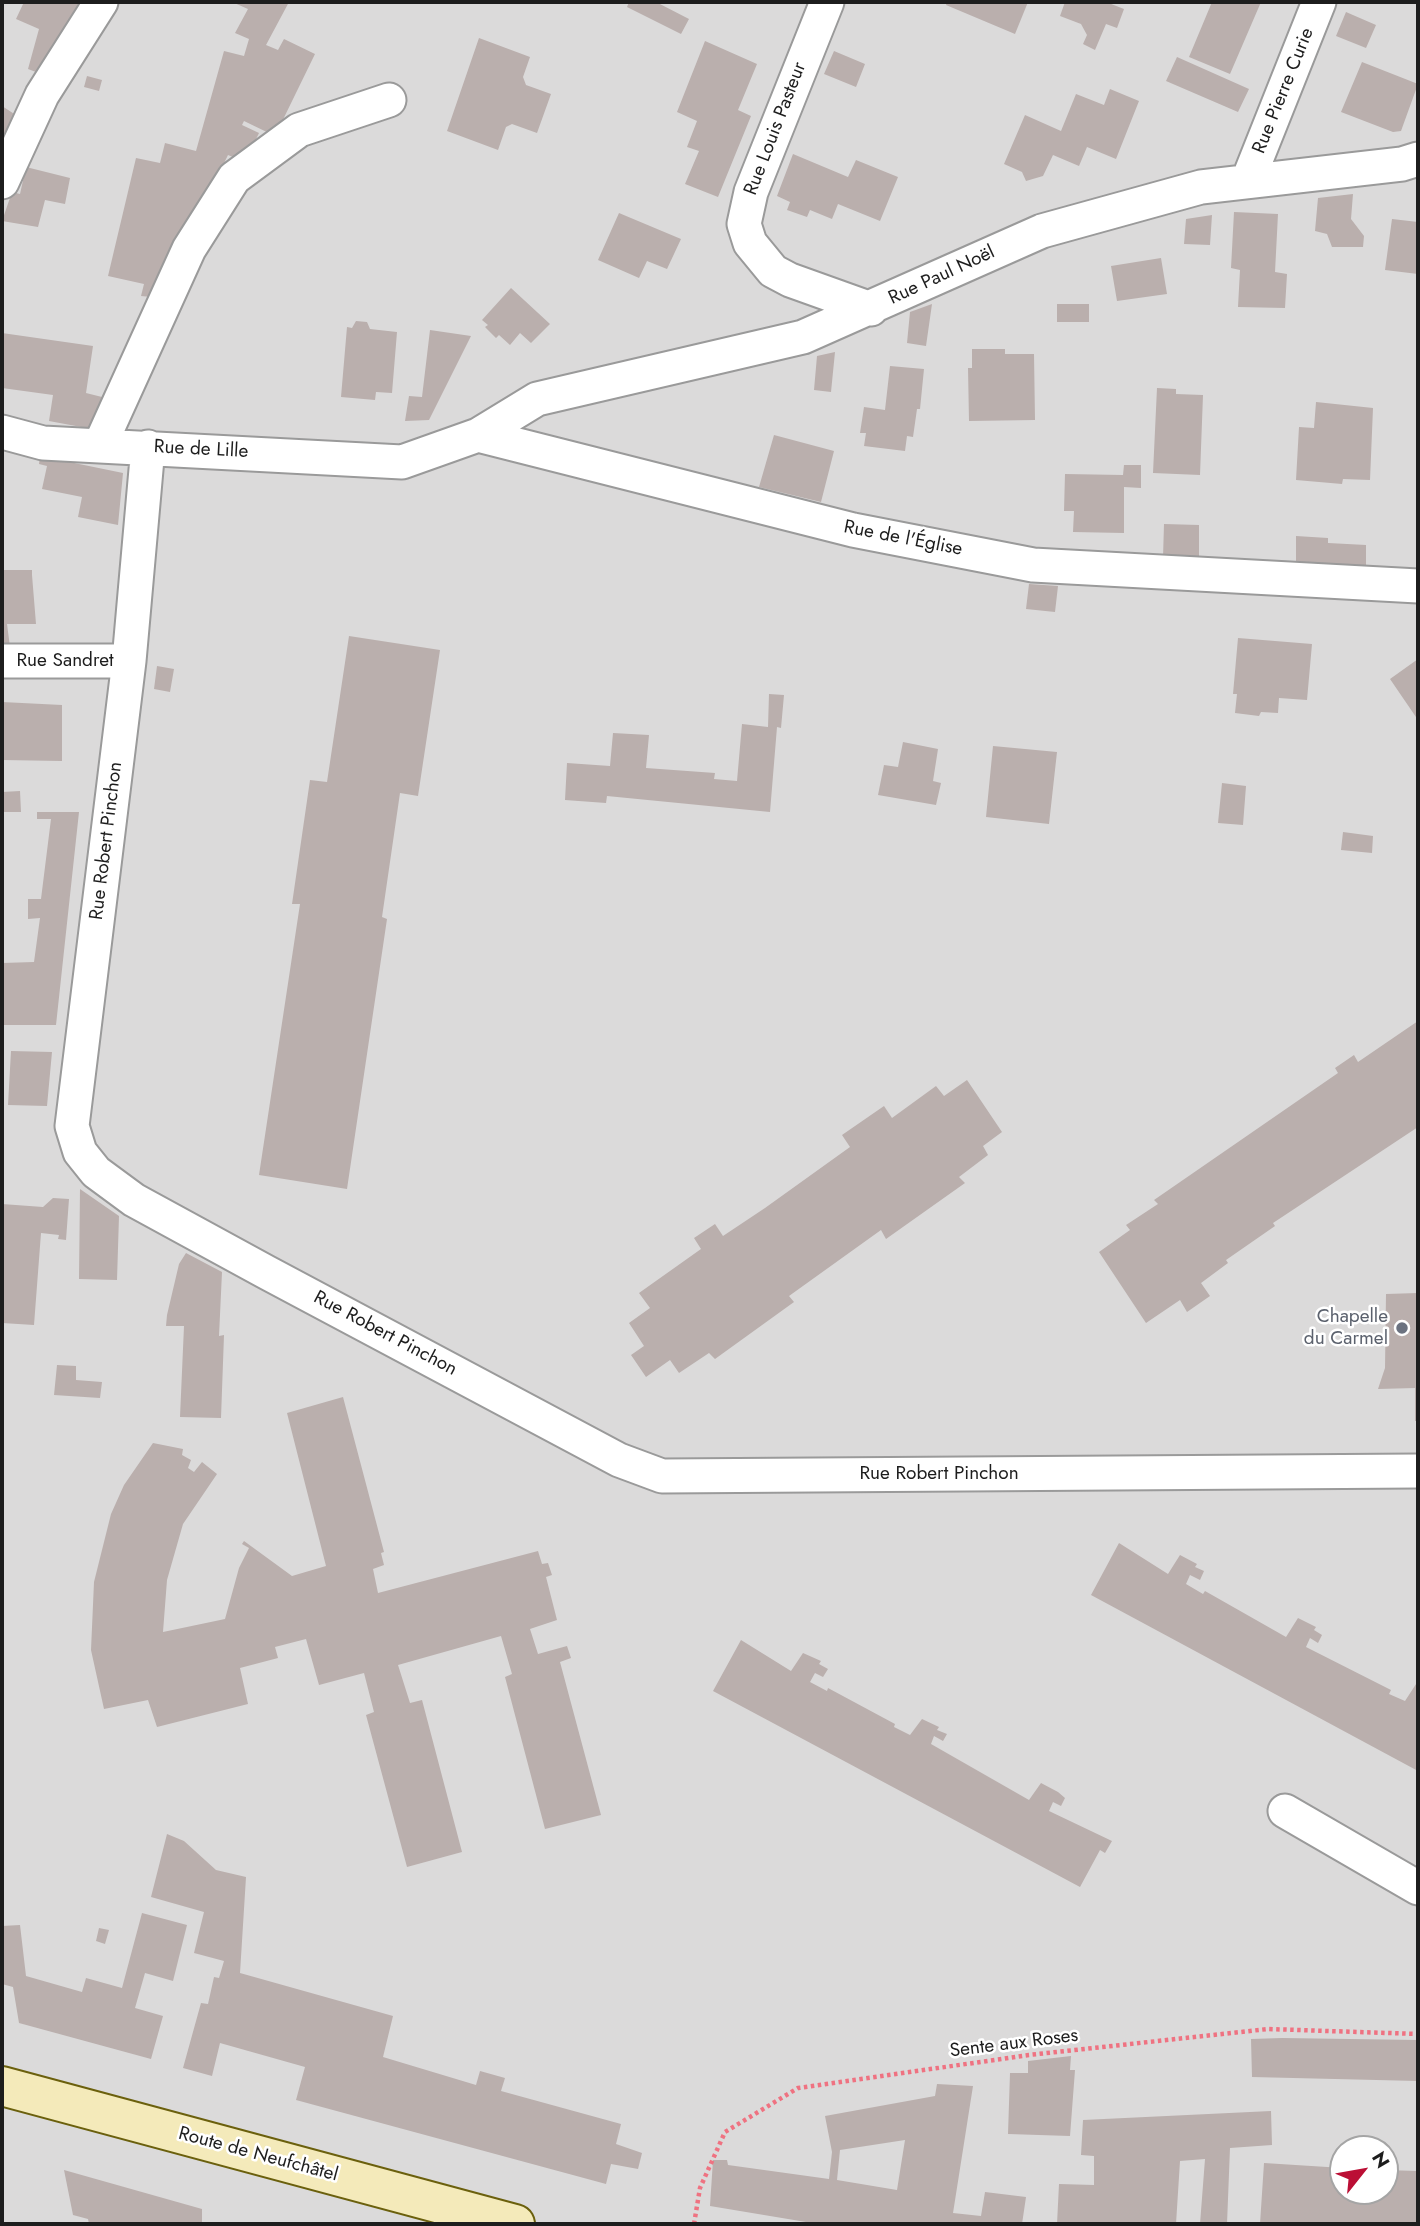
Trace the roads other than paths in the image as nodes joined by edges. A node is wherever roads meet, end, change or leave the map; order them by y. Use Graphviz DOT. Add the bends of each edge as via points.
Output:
graph roads {
  1 [pos="101,2"];
  2 [pos="827,2"];
  3 [pos="1319,2"];
  4 [pos="388,100"];
  5 [pos="1418,159"];
  6 [pos="1248,180"];
  7 [pos="2,182"];
  8 [pos="871,309"];
  9 [pos="2,432"];
  10 [pos="478,435"];
  11 [pos="100,445"];
  12 [pos="148,447"];
  13 [pos="1418,586"];
  14 [pos="2,661"];
  15 [pos="129,661"];
  16 [pos="1418,1471"];
  17 [pos="1285,1811"];
  18 [pos="1418,1888"];
  19 [pos="2,2085"];
  20 [pos="515,2224"];
  1 -- 7 [label="street" via="42,96"];
  2 -- 8 [label="street, Rue Louis Pasteur" via="751,192 744,224 750,243 773,271"];
  3 -- 6 [label="street, Rue Pierre Curie"];
  4 -- 11 [label="street" via="299,130 234,178 189,249"];
  5 -- 6 [label="street, Rue Paul Noël"];
  6 -- 8 [label="street, Rue Paul Noël" via="1201,187 1042,231"];
  8 -- 10 [label="street, Rue Paul Noël" via="803,337 537,398"];
  9 -- 11 [label="street, Rue de Lille" via="43,443"];
  10 -- 12 [label="street, Rue de Lille" via="402,462"];
  10 -- 13 [label="street, Rue de l'Église" via="853,530 1033,565"];
  11 -- 12 [label="street, Rue de Lille"];
  12 -- 15 [label="street, Rue Robert Pinchon"];
  14 -- 15 [label="street, Rue Sandret"];
  15 -- 16 [label="street, Rue Robert Pinchon" via="72,1126 80,1152 96,1172 134,1200 619,1460 662,1476"];
  17 -- 18 [label="street"];
  19 -- 20 [label="main road, Route de Neufchâtel"];
}
